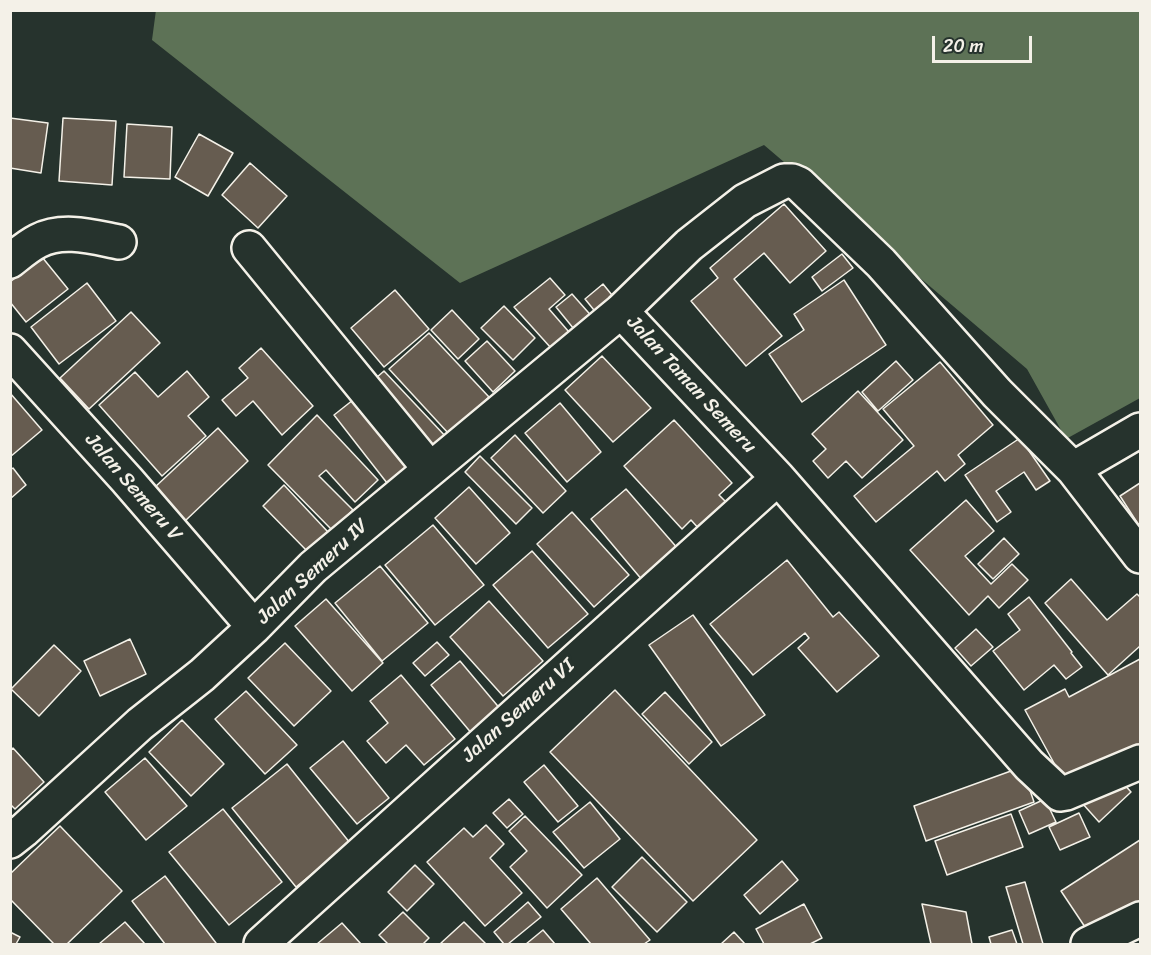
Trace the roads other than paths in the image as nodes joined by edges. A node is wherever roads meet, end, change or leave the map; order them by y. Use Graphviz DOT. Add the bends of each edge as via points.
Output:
graph roads {
  1 [pos="119,243"];
  2 [pos="249,248"];
  3 [pos="10,261"];
  4 [pos="621,310"];
  5 [pos="10,351"];
  6 [pos="1140,430"];
  7 [pos="430,469"];
  8 [pos="1073,469"];
  9 [pos="778,478"];
  10 [pos="1140,556"];
  11 [pos="254,627"];
  12 [pos="1140,762"];
  13 [pos="10,840"];
  14 [pos="1140,920"];
  15 [pos="261,945"];
  16 [pos="1088,945"];
  1 -- 3 [label="street" via="60,234 39,240"];
  2 -- 7 [label="street"];
  4 -- 7 [label="street, Jalan Semeru IV"];
  4 -- 8 [label="street, Jalan Taman Semeru" via="689,245 745,201 784,181 792,181 881,263 998,393"];
  4 -- 9 [label="street, Jalan Taman Semeru"];
  5 -- 11 [label="street, Jalan Semeru V"];
  6 -- 8 [label="street"];
  7 -- 11 [label="street, Jalan Semeru IV" via="313,567"];
  8 -- 10 [label="street, Jalan Taman Semeru"];
  9 -- 12 [label="street, Jalan Taman Semeru" via="1029,765 1060,794"];
  9 -- 15 [label="street, Jalan Semeru VI"];
  11 -- 13 [label="street, Jalan Semeru IV"];
  14 -- 16 [label="street"];
}
